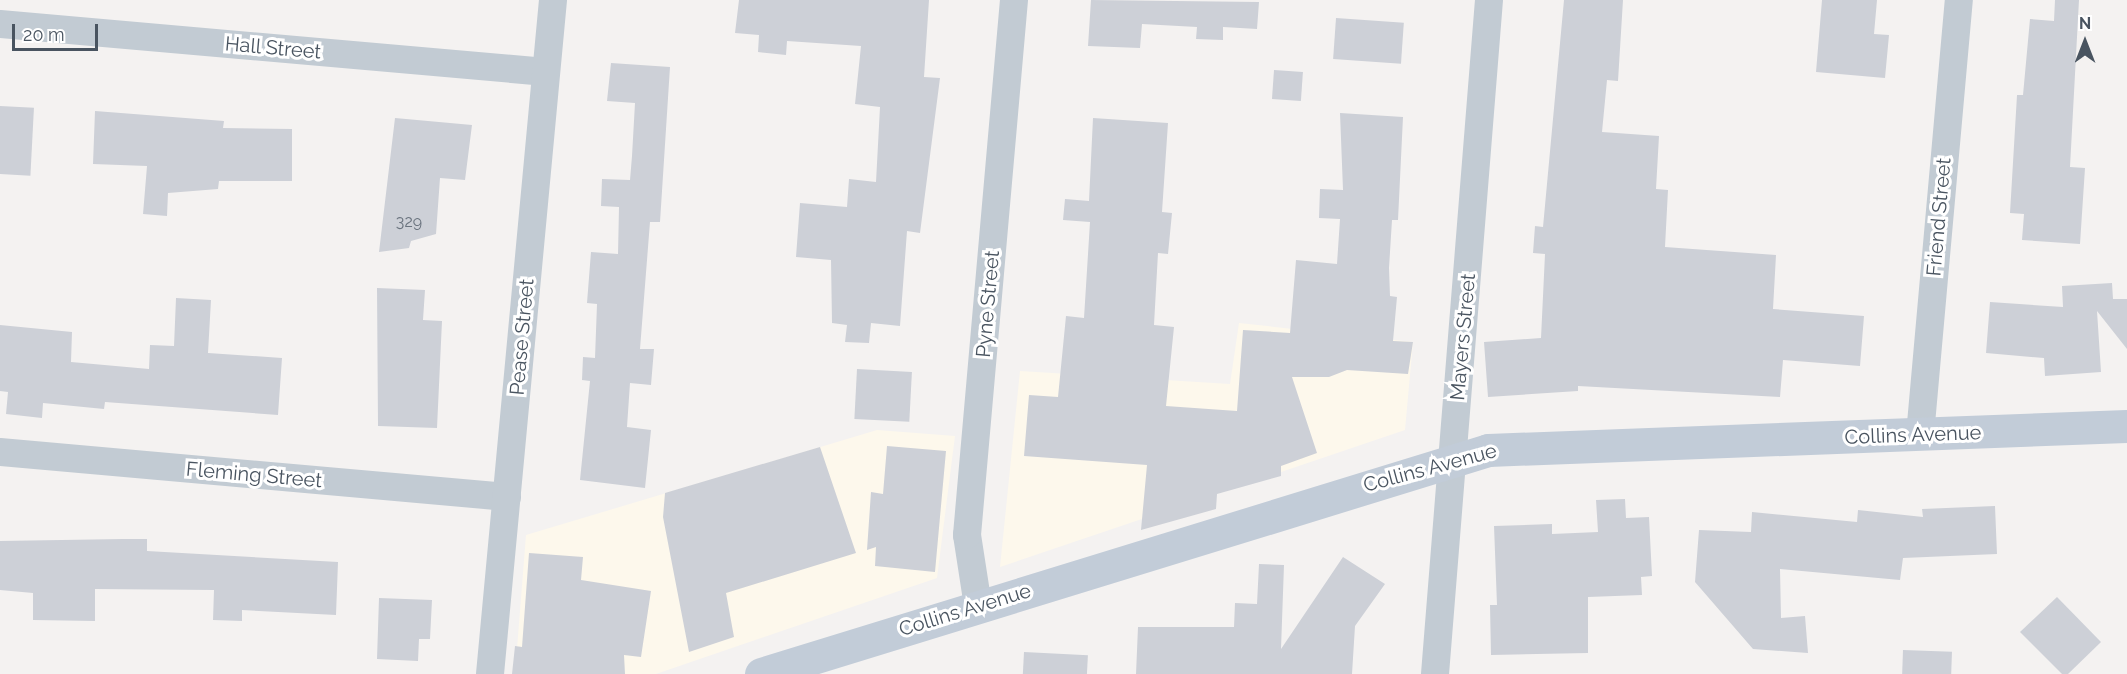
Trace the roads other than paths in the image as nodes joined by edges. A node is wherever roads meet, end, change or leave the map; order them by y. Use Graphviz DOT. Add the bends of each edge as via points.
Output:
graph roads {
  1 [pos="554,0"];
  2 [pos="1014,0"];
  3 [pos="1489,0"];
  4 [pos="1959,0"];
  5 [pos="0,24"];
  6 [pos="546,72"];
  7 [pos="2127,426"];
  8 [pos="1920,435"];
  9 [pos="0,452"];
  10 [pos="1452,458"];
  11 [pos="507,497"];
  12 [pos="978,606"];
  13 [pos="490,674"];
  14 [pos="761,674"];
  15 [pos="1435,674"];
  1 -- 6 [label="street, Pease Street"];
  2 -- 12 [label="street, Pyne Street" via="967,535"];
  3 -- 10 [label="street, Mayers Street"];
  4 -- 8 [label="street, Friend Street"];
  5 -- 6 [label="street, Hall Street"];
  6 -- 11 [label="street, Pease Street"];
  7 -- 8 [label="street, Collins Avenue"];
  8 -- 10 [label="street, Collins Avenue" via="1543,444"];
  9 -- 11 [label="street, Fleming Street"];
  10 -- 12 [label="street, Collins Avenue"];
  10 -- 15 [label="street, Mayers Street"];
  11 -- 13 [label="street, Pease Street"];
  12 -- 14 [label="street, Collins Avenue"];
}
